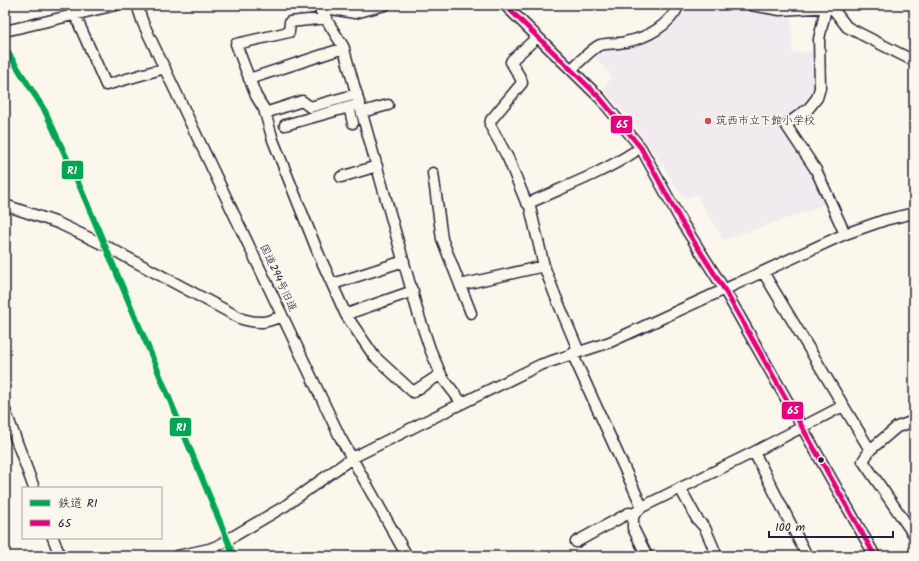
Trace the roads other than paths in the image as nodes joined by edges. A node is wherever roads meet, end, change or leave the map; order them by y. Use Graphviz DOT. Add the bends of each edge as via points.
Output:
graph roads {
  1 [pos="69,5"];
  2 [pos="116,5"];
  3 [pos="137,5"];
  4 [pos="385,5"];
  5 [pos="505,5"];
  6 [pos="679,5"];
  7 [pos="751,5"];
  8 [pos="318,6"];
  9 [pos="829,7"];
  10 [pos="75,15"];
  11 [pos="326,18"];
  12 [pos="5,31"];
  13 [pos="533,41"];
  14 [pos="344,48"];
  15 [pos="914,61"];
  16 [pos="165,68"];
  17 [pos="572,69"];
  18 [pos="249,79"];
  19 [pos="360,104"];
  20 [pos="388,105"];
  21 [pos="349,107"];
  22 [pos="265,113"];
  23 [pos="353,123"];
  24 [pos="285,125"];
  25 [pos="634,152"];
  26 [pos="377,166"];
  27 [pos="433,172"];
  28 [pos="342,177"];
  29 [pos="5,205"];
  30 [pos="530,206"];
  31 [pos="914,213"];
  32 [pos="845,234"];
  33 [pos="404,260"];
  34 [pos="544,266"];
  35 [pos="763,272"];
  36 [pos="336,283"];
  37 [pos="460,285"];
  38 [pos="724,289"];
  39 [pos="413,291"];
  40 [pos="350,313"];
  41 [pos="471,313"];
  42 [pos="282,316"];
  43 [pos="575,353"];
  44 [pos="441,374"];
  45 [pos="462,403"];
  46 [pos="843,406"];
  47 [pos="5,410"];
  48 [pos="914,421"];
  49 [pos="802,427"];
  50 [pos="870,450"];
  51 [pos="754,452"];
  52 [pos="352,458"];
  53 [pos="34,487"];
  54 [pos="680,488"];
  55 [pos="638,510"];
  56 [pos="914,535"];
  57 [pos="53,539"];
  58 [pos="576,542"];
  59 [pos="60,556"];
  60 [pos="177,556"];
  61 [pos="408,556"];
  62 [pos="647,556"];
  63 [pos="717,556"];
  64 [pos="807,556"];
  65 [pos="875,556"];
  1 -- 10 [label="street"];
  2 -- 10 [label="street"];
  3 -- 16 [label="street, 国道294号旧道"];
  4 -- 8 [label="street" via="355,13"];
  5 -- 17 [label="street"];
  6 -- 17 [label="street" via="671,19 660,28 646,36 625,42 599,45"];
  7 -- 9 [label="street" via="780,10"];
  8 -- 11 [label="street"];
  9 -- 15 [label="street" via="847,28"];
  9 -- 32 [label="street" via="819,39 820,88 817,98 809,108 786,125 816,170"];
  10 -- 12 [label="street"];
  10 -- 16 [label="street" via="106,85"];
  11 -- 14 [label="street"];
  11 -- 18 [label="street" via="290,22 288,32 236,44"];
  13 -- 30 [label="street" via="512,60 522,83 491,120 490,125"];
  14 -- 18 [label="street"];
  14 -- 19 [label="street"];
  16 -- 42 [label="street, 国道294号旧道"];
  17 -- 38 [label="street" via="600,98 641,148 681,221"];
  18 -- 22 [label="street"];
  19 -- 20 [label="street"];
  19 -- 21 [label="street"];
  19 -- 22 [label="street" via="310,107 302,101"];
  19 -- 26 [label="street"];
  21 -- 23 [label="street"];
  21 -- 24 [label="street"];
  22 -- 44 [label="street" via="273,140 346,315 374,356 413,392"];
  25 -- 30 [label="street" via="586,178 529,203"];
  26 -- 28 [label="street"];
  26 -- 33 [label="street"];
  27 -- 37 [label="street" via="442,239"];
  29 -- 42 [label="street" via="65,226 242,319 267,322"];
  30 -- 34 [label="street"];
  31 -- 32 [label="street"];
  32 -- 35 [label="street"];
  33 -- 36 [label="street"];
  33 -- 39 [label="street"];
  34 -- 37 [label="street"];
  34 -- 43 [label="street"];
  35 -- 38 [label="street"];
  35 -- 46 [label="street"];
  37 -- 41 [label="street"];
  38 -- 43 [label="street" via="610,342"];
  38 -- 49 [label="street"];
  39 -- 40 [label="street"];
  39 -- 44 [label="street" via="430,349"];
  42 -- 52 [label="street, 国道294号旧道"];
  43 -- 45 [label="street" via="540,365"];
  43 -- 55 [label="street"];
  44 -- 45 [label="street"];
  45 -- 52 [label="street"];
  46 -- 49 [label="street"];
  46 -- 50 [label="street"];
  47 -- 53 [label="street"];
  48 -- 50 [label="street" via="897,427"];
  49 -- 51 [label="street"];
  49 -- 65 [label="street"];
  50 -- 56 [label="street" via="863,462"];
  51 -- 54 [label="street"];
  51 -- 64 [label="street"];
  52 -- 60 [label="street" via="285,506 217,546"];
  52 -- 61 [label="street, 国道294号旧道"];
  54 -- 55 [label="street"];
  54 -- 63 [label="street" via="697,519 705,528"];
  55 -- 58 [label="street"];
  55 -- 62 [label="street" via="633,515 633,528"];
  57 -- 59 [label="street"];
}
